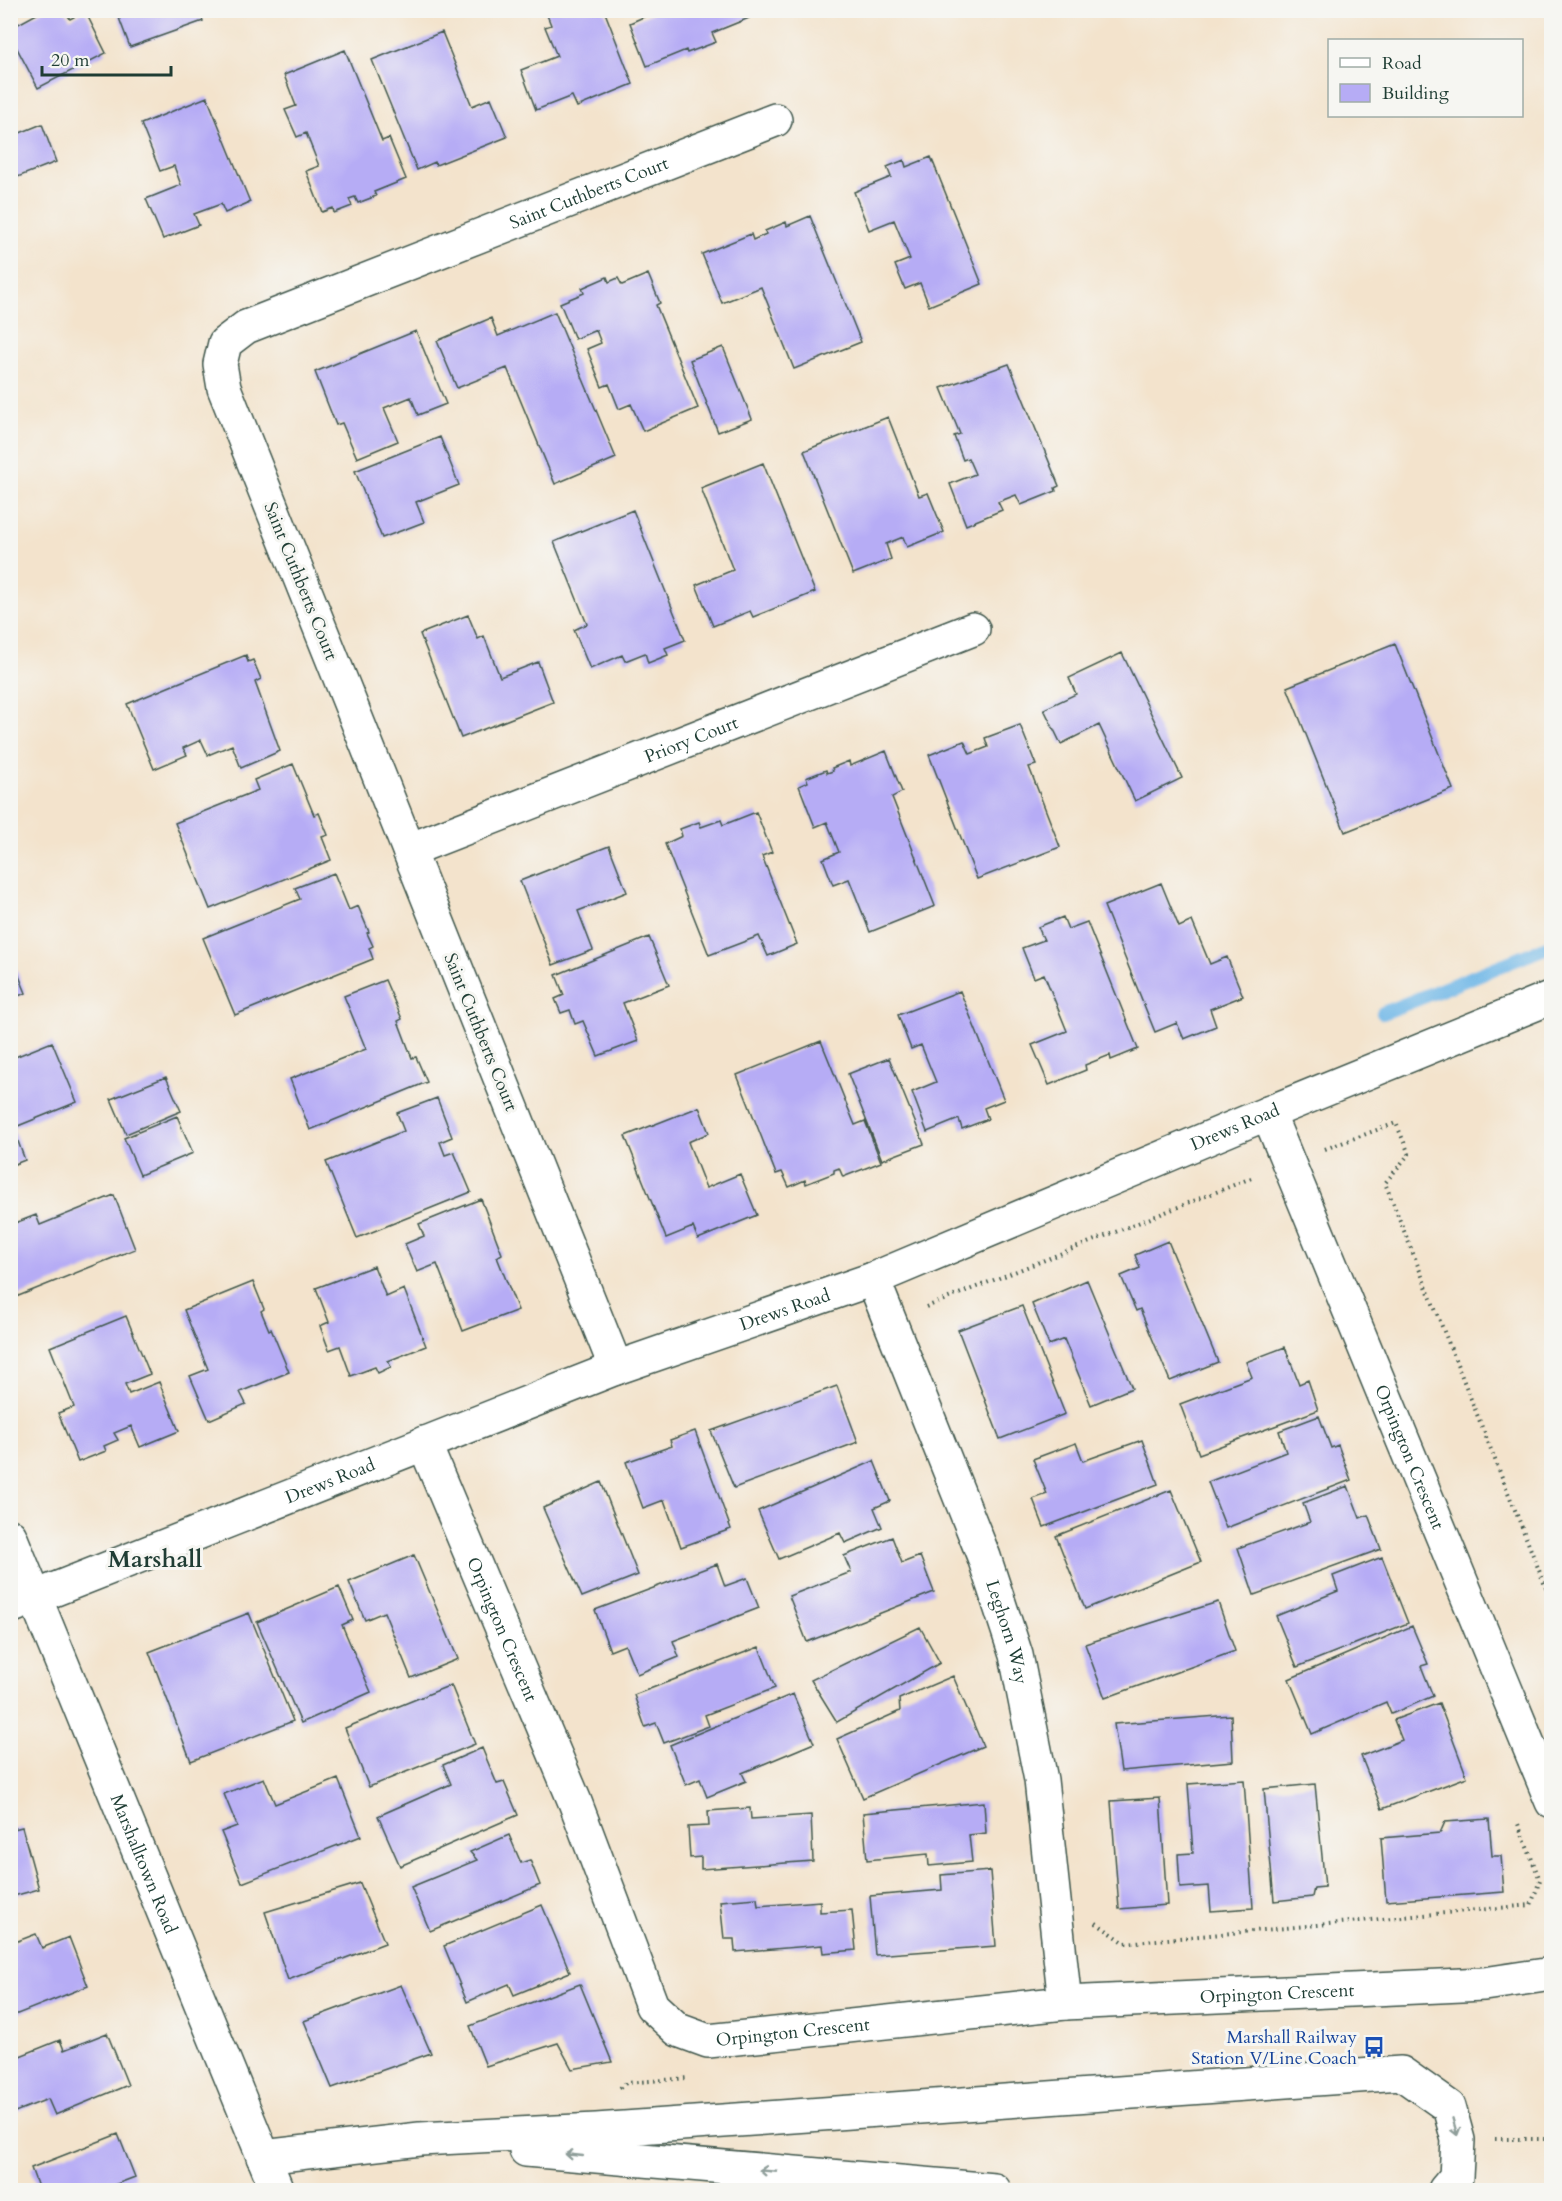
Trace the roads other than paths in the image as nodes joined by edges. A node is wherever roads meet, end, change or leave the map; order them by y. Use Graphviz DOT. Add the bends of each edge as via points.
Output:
graph roads {
  1 [pos="775,120"];
  2 [pos="973,629"];
  3 [pos="409,850"];
  4 [pos="1551,997"];
  5 [pos="1268,1113"];
  6 [pos="873,1279"];
  7 [pos="616,1368"];
  8 [pos="424,1443"];
  9 [pos="10,1536"];
  10 [pos="23,1602"];
  11 [pos="1551,1802"];
  12 [pos="1551,1974"];
  13 [pos="1065,2003"];
  14 [pos="420,2139"];
  15 [pos="263,2157"];
  16 [pos="277,2190"];
  17 [pos="994,2190"];
  18 [pos="1445,2190"];
  1 -- 3 [label="street, Saint Cuthberts Court" via="278,314 246,327 225,343 220,364 224,388"];
  2 -- 3 [label="street, Priory Court"];
  3 -- 7 [label="street, Saint Cuthberts Court"];
  4 -- 5 [label="street, Drews Road"];
  5 -- 6 [label="street, Drews Road"];
  5 -- 11 [label="street, Orpington Crescent"];
  6 -- 7 [label="street, Drews Road"];
  6 -- 13 [label="street, Leghorn Way" via="984,1557 1016,1655 1041,1780"];
  7 -- 8 [label="street, Drews Road"];
  8 -- 10 [label="street, Drews Road"];
  8 -- 13 [label="street, Orpington Crescent" via="575,1802 652,2006 678,2030 708,2041"];
  9 -- 10 [label="street, Marshalltown Road"];
  10 -- 15 [label="street, Marshalltown Road"];
  12 -- 13 [label="street, Orpington Crescent" via="1484,1984"];
  14 -- 15 [label="street"];
  17 -- 14 [label="street, one-way"];
  14 -- 18 [label="street, one-way" via="1401,2073 1449,2107 1458,2140 1456,2176"];
  15 -- 16 [label="street, Marshalltown Road"];
}
